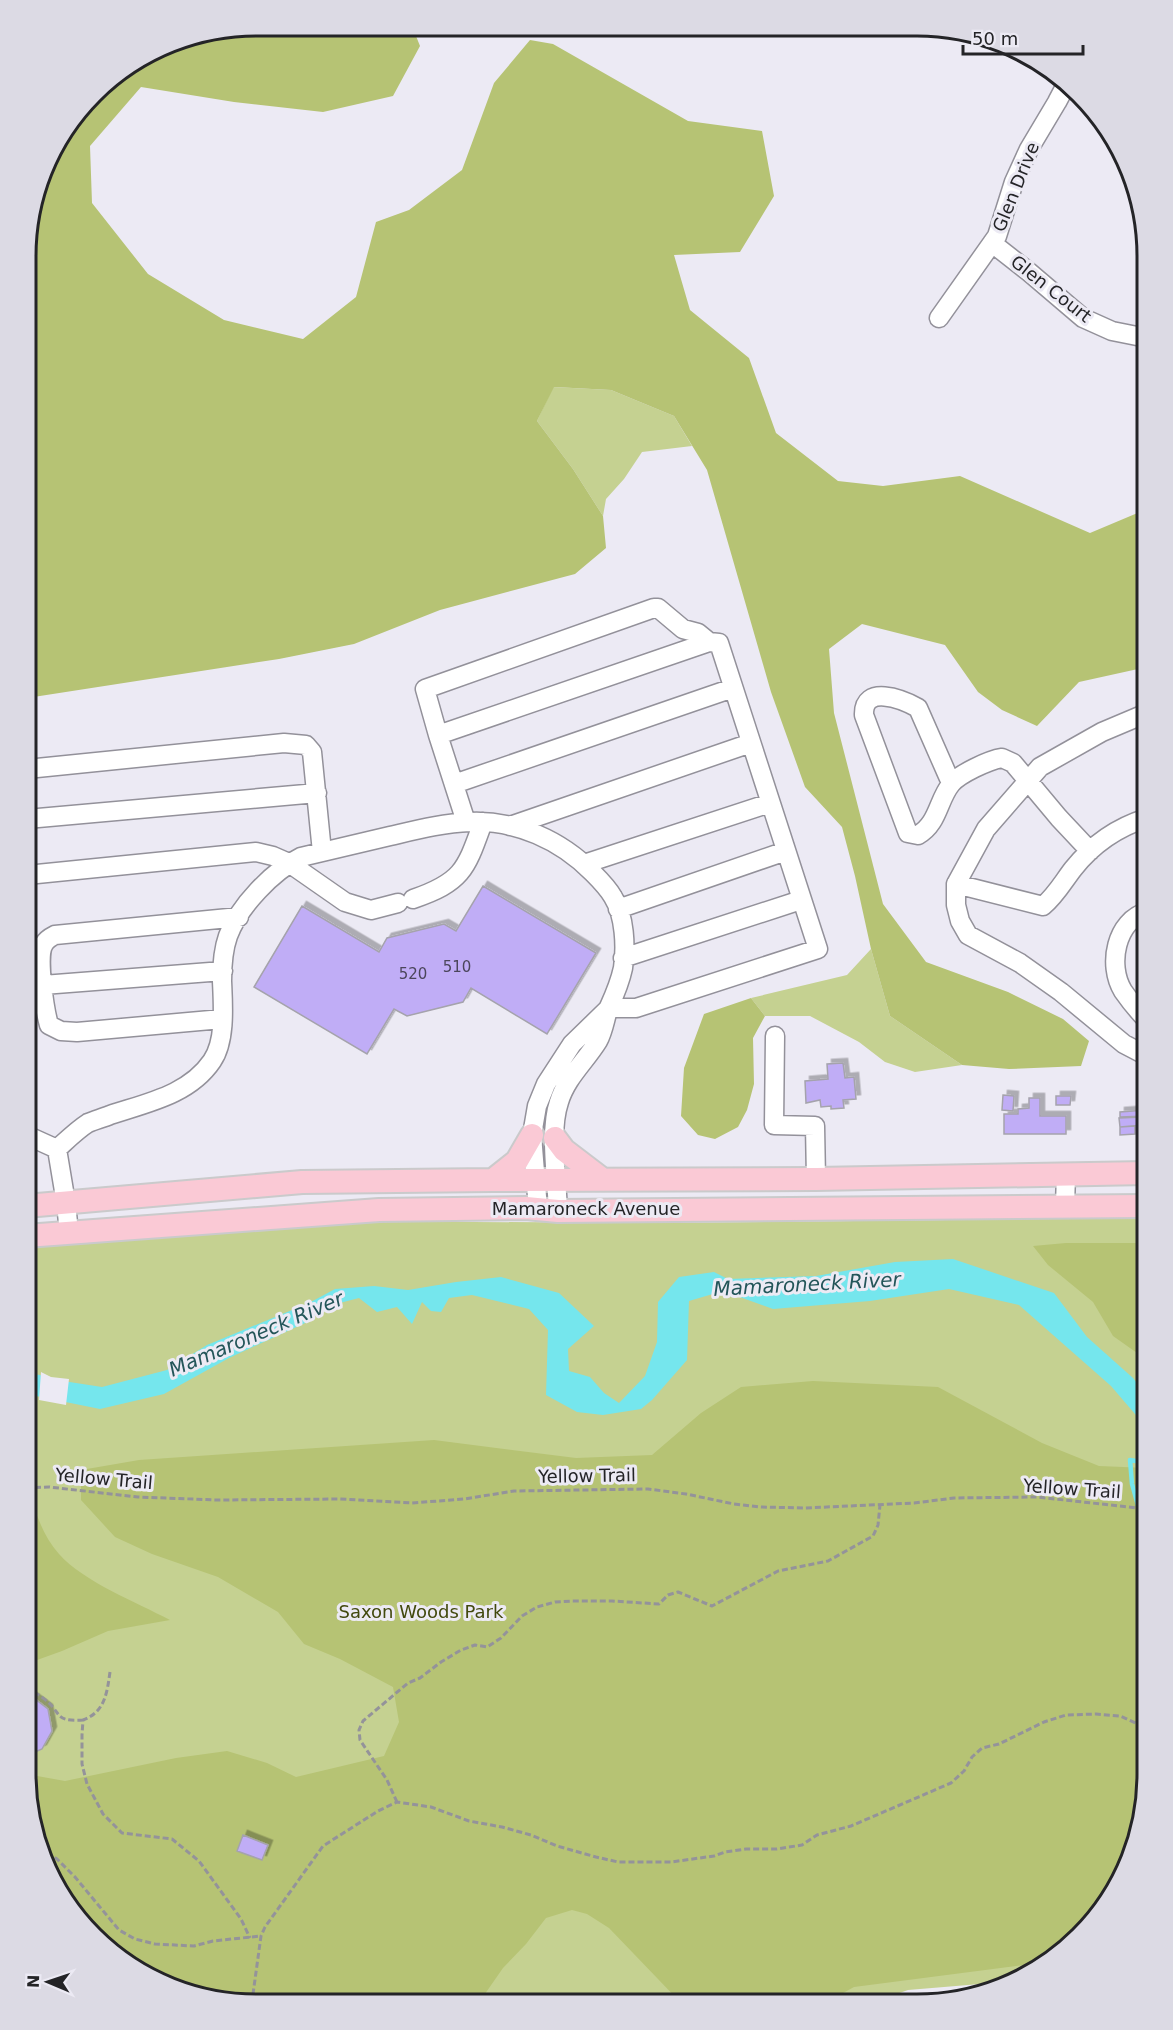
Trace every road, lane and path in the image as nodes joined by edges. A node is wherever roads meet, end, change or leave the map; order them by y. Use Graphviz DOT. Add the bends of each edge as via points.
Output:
graph roads {
  1 [pos="1062,91"];
  2 [pos="992,243"];
  3 [pos="939,318"];
  4 [pos="1137,336"];
  5 [pos="709,642"];
  6 [pos="733,688"];
  7 [pos="1137,717"];
  8 [pos="438,735"];
  9 [pos="751,743"];
  10 [pos="36,768"];
  11 [pos="1028,781"];
  12 [pos="951,783"];
  13 [pos="454,784"];
  14 [pos="317,793"];
  15 [pos="770,803"];
  16 [pos="36,818"];
  17 [pos="475,822"];
  18 [pos="1137,823"];
  19 [pos="510,826"];
  20 [pos="786,851"];
  21 [pos="1090,851"];
  22 [pos="322,852"];
  23 [pos="289,863"];
  24 [pos="584,864"];
  25 [pos="36,874"];
  26 [pos="956,884"];
  27 [pos="801,900"];
  28 [pos="618,909"];
  29 [pos="1137,915"];
  30 [pos="239,917"];
  31 [pos="623,958"];
  32 [pos="223,971"];
  33 [pos="43,985"];
  34 [pos="609,1008"];
  35 [pos="1137,1008"];
  36 [pos="222,1019"];
  37 [pos="775,1036"];
  38 [pos="1137,1051"];
  39 [pos="532,1135"];
  40 [pos="555,1138"];
  41 [pos="36,1139"];
  42 [pos="57,1149"];
  43 [pos="1137,1173"];
  44 [pos="1066,1174"];
  45 [pos="493,1179"];
  46 [pos="602,1179"];
  47 [pos="816,1179"];
  48 [pos="547,1180"];
  49 [pos="66,1203"];
  50 [pos="36,1205"];
  51 [pos="1065,1206"];
  52 [pos="1137,1206"];
  53 [pos="548,1210"];
  54 [pos="69,1233"];
  55 [pos="36,1235"];
  56 [pos="36,1488"];
  57 [pos="880,1505"];
  58 [pos="1137,1507"];
  59 [pos="110,1672"];
  60 [pos="36,1694"];
  61 [pos="83,1720"];
  62 [pos="1137,1724"];
  63 [pos="398,1802"];
  64 [pos="52,1855"];
  65 [pos="261,1936"];
  66 [pos="250,1938"];
  67 [pos="252,1994"];
  1 -- 2 [label="street, Glen Drive" via="1029,149"];
  2 -- 3 [label="street, Glen Drive"];
  2 -- 4 [label="street, Glen Court" via="1083,318 1112,331"];
  5 -- 6 [label="street" via="719,643"];
  5 -- 8 [label="street"];
  5 -- 8 [label="street" via="654,608 425,689"];
  6 -- 9 [label="street"];
  6 -- 13 [label="street"];
  7 -- 11 [label="street" via="1040,767"];
  8 -- 13 [label="street"];
  9 -- 15 [label="street"];
  9 -- 19 [label="street"];
  10 -- 14 [label="street" via="298,744 306,745 312,752"];
  11 -- 12 [label="street" via="1002,758 989,761"];
  11 -- 21 [label="street"];
  11 -- 26 [label="street" via="986,830"];
  12 -- 12 [label="street" via="928,829 918,835 908,833 864,715 869,699 877,695 918,708"];
  13 -- 17 [label="street"];
  14 -- 16 [label="street"];
  14 -- 22 [label="street"];
  15 -- 20 [label="street"];
  15 -- 24 [label="street"];
  17 -- 19 [label="street"];
  17 -- 22 [label="street" via="438,825"];
  17 -- 23 [label="street" via="469,861 455,879 438,891 371,910 345,902"];
  18 -- 21 [label="street"];
  19 -- 24 [label="street" via="545,837"];
  20 -- 27 [label="street"];
  20 -- 28 [label="street"];
  21 -- 26 [label="street" via="1043,906"];
  22 -- 23 [label="street"];
  23 -- 25 [label="street" via="256,852"];
  23 -- 30 [label="street" via="247,902"];
  24 -- 28 [label="street" via="614,897"];
  26 -- 38 [label="street" via="956,905 968,934 1020,963"];
  27 -- 31 [label="street"];
  27 -- 34 [label="street" via="818,949 636,1008"];
  28 -- 31 [label="street" via="624,938"];
  29 -- 35 [label="street" via="1125,927 1116,946 1115,966 1122,990"];
  30 -- 32 [label="street" via="228,935"];
  30 -- 33 [label="street" via="55,934 44,942 40,956"];
  31 -- 34 [label="street" via="618,989"];
  32 -- 33 [label="street"];
  32 -- 36 [label="street"];
  33 -- 36 [label="street" via="49,1025 61,1031"];
  34 -- 39 [label="street" via="572,1044 546,1084"];
  34 -- 40 [label="street" via="599,1039 564,1089 558,1104"];
  36 -- 42 [label="street" via="219,1048 202,1074 177,1092 89,1122"];
  37 -- 47 [label="street" via="774,1125 815,1126"];
  39 -- 45 [label="main road" via="517,1161"];
  39 -- 48 [label="street"];
  40 -- 46 [label="main road" via="564,1150"];
  40 -- 48 [label="street"];
  41 -- 42 [label="street"];
  42 -- 49 [label="street"];
  43 -- 44 [label="main road, Mamaroneck Avenue"];
  44 -- 47 [label="main road, Mamaroneck Avenue"];
  44 -- 51 [label="street"];
  45 -- 48 [label="main road, Mamaroneck Avenue"];
  45 -- 49 [label="main road, Mamaroneck Avenue" via="302,1182"];
  46 -- 47 [label="main road, Mamaroneck Avenue"];
  46 -- 48 [label="main road, Mamaroneck Avenue"];
  48 -- 53 [label="street"];
  49 -- 50 [label="main road, Mamaroneck Avenue"];
  49 -- 54 [label="street"];
  51 -- 52 [label="main road, Mamaroneck Avenue"];
  51 -- 53 [label="main road, Mamaroneck Avenue"];
  53 -- 54 [label="main road, Mamaroneck Avenue" via="379,1210"];
  54 -- 55 [label="main road, Mamaroneck Avenue"];
  56 -- 57 [label="path, Yellow Trail" via="138,1497 412,1503 514,1491 648,1489 760,1507"];
  57 -- 58 [label="path, Yellow Trail" via="954,1498 1037,1497"];
  57 -- 63 [label="path" via="873,1536 828,1561 778,1571 712,1606 678,1592 659,1604 555,1602 522,1616 487,1647 475,1645 441,1662 388,1699 363,1721 359,1730 360,1740"];
  59 -- 61 [label="path" via="102,1706"];
  60 -- 61 [label="path" via="60,1718"];
  61 -- 66 [label="path" via="82,1764 87,1784 103,1814 122,1833 172,1839 199,1861"];
  62 -- 63 [label="path" via="1120,1716 1096,1713 1066,1715 982,1748 951,1783 851,1826 817,1835 802,1845 746,1849 671,1862 618,1862 430,1807"];
  63 -- 65 [label="path" via="323,1846"];
  64 -- 66 [label="path" via="119,1930 135,1939 194,1946"];
  65 -- 66 [label="path"];
  65 -- 67 [label="path"];
}
